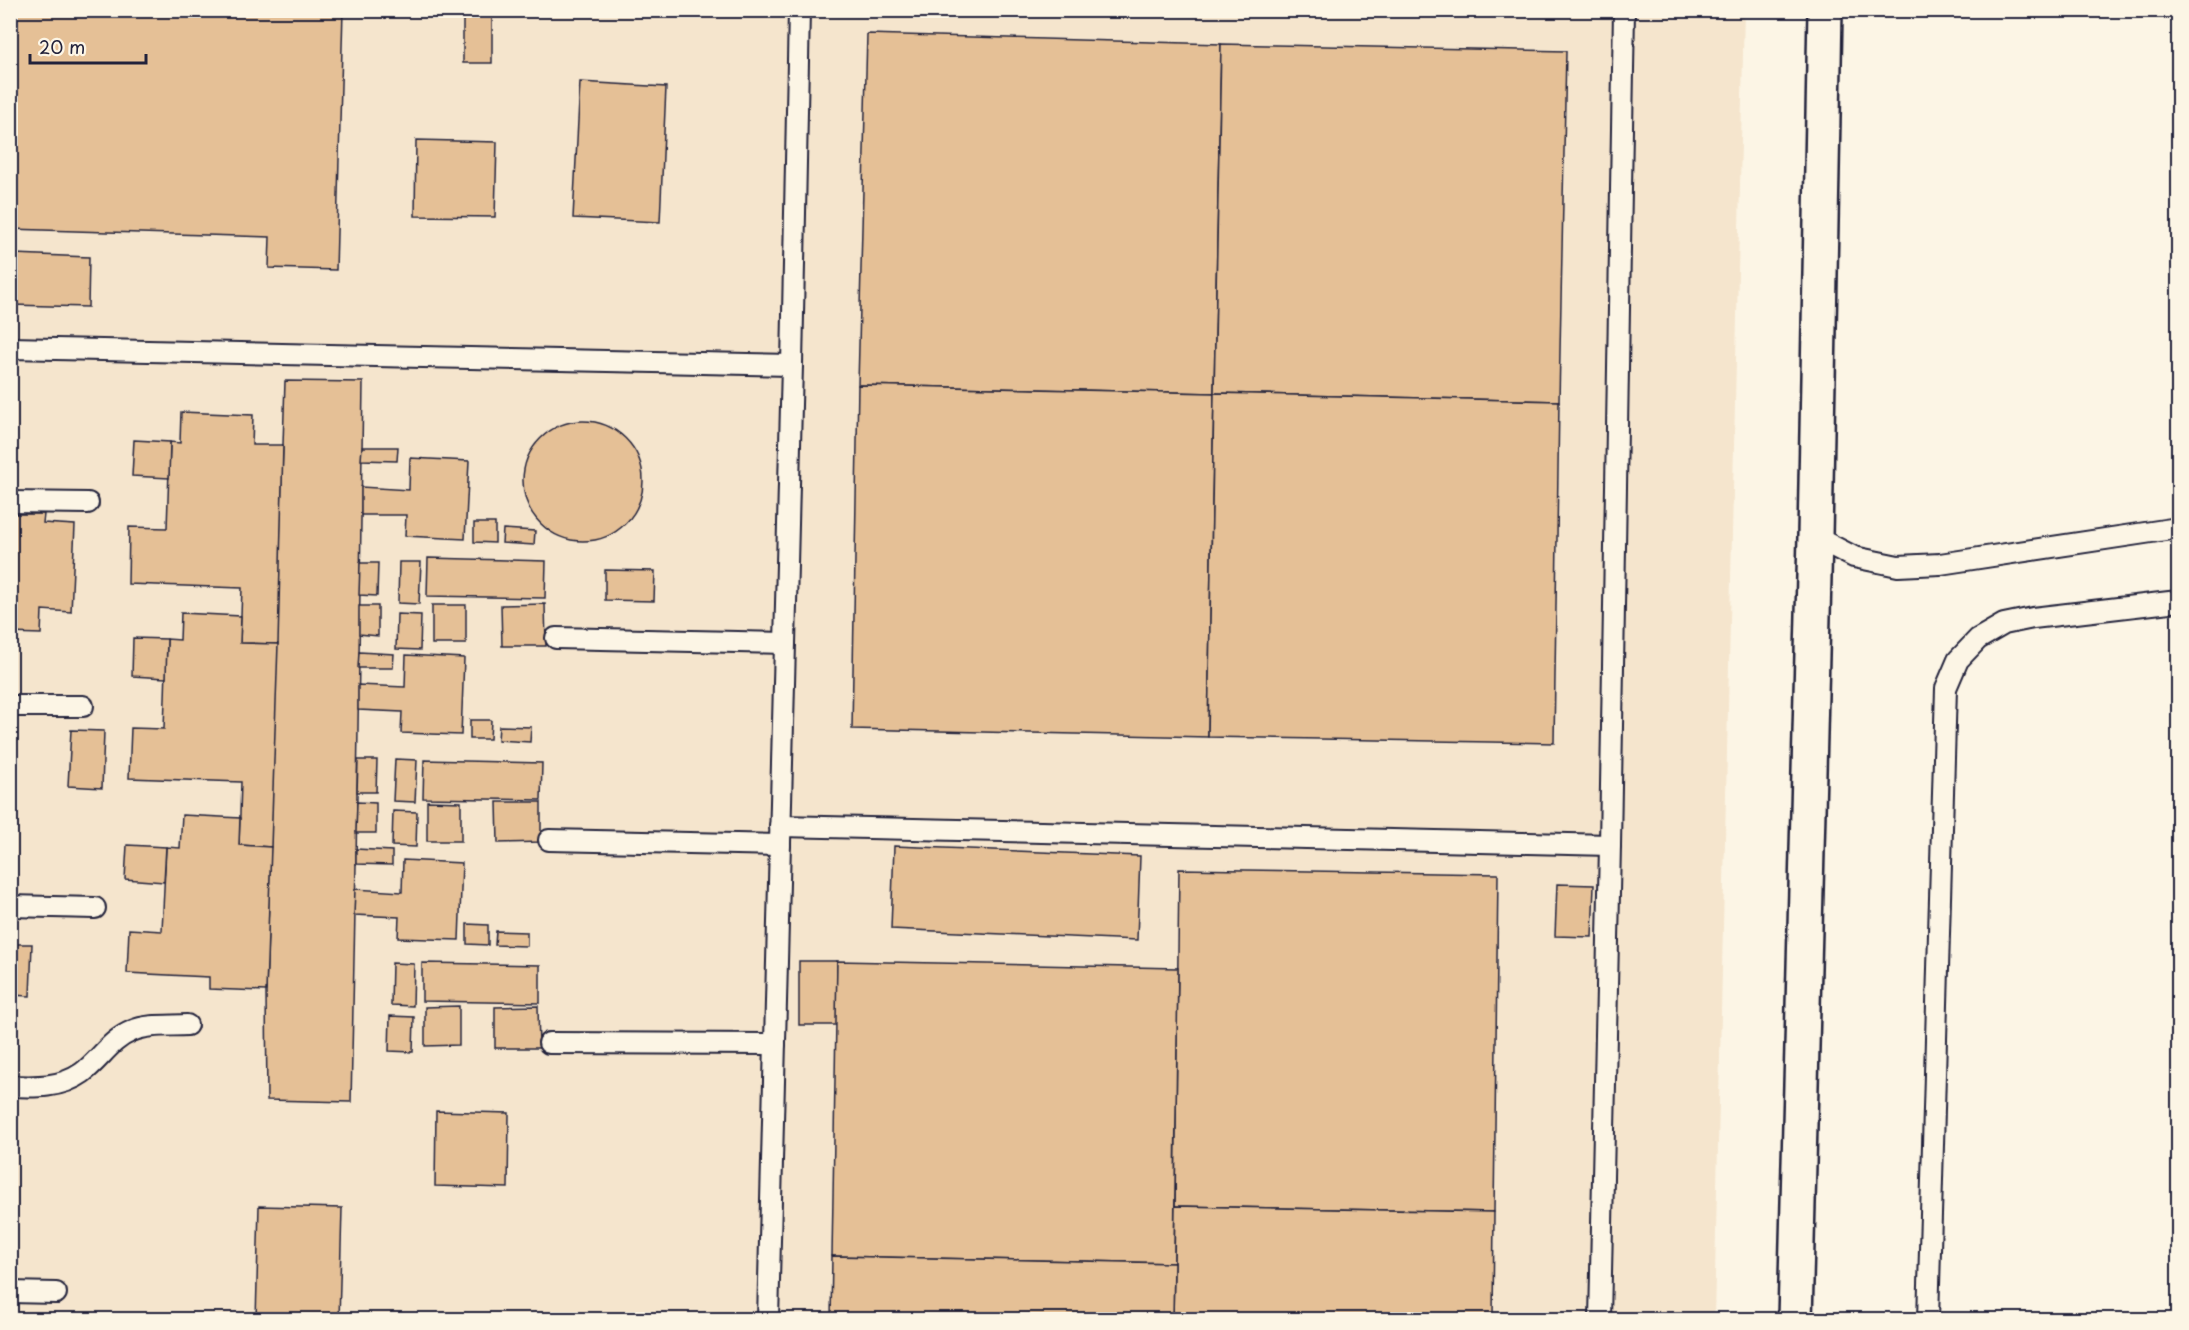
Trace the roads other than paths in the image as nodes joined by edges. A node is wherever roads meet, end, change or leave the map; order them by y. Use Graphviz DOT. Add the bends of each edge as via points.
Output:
graph roads {
  1 [pos="799,10"];
  2 [pos="1624,10"];
  3 [pos="1825,10"];
  4 [pos="10,348"];
  5 [pos="792,365"];
  6 [pos="10,502"];
  7 [pos="88,503"];
  8 [pos="2178,528"];
  9 [pos="1815,537"];
  10 [pos="2178,601"];
  11 [pos="556,638"];
  12 [pos="785,643"];
  13 [pos="10,706"];
  14 [pos="83,706"];
  15 [pos="780,835"];
  16 [pos="549,840"];
  17 [pos="1610,845"];
  18 [pos="10,906"];
  19 [pos="94,908"];
  20 [pos="187,1025"];
  21 [pos="549,1043"];
  22 [pos="775,1044"];
  23 [pos="10,1086"];
  24 [pos="10,1292"];
  25 [pos="56,1293"];
  26 [pos="768,1320"];
  27 [pos="1600,1320"];
  28 [pos="1795,1320"];
  29 [pos="1928,1320"];
  1 -- 5 [label="lane"];
  2 -- 17 [label="lane"];
  3 -- 9 [label="street"];
  4 -- 5 [label="lane"];
  5 -- 12 [label="lane"];
  6 -- 7 [label="lane"];
  8 -- 9 [label="lane" via="1940,564 1898,566 1854,557"];
  9 -- 28 [label="street"];
  10 -- 29 [label="lane" via="2004,624 1978,639 1958,660 1946,688"];
  11 -- 12 [label="lane"];
  12 -- 15 [label="lane"];
  13 -- 14 [label="lane"];
  15 -- 16 [label="lane"];
  15 -- 17 [label="lane"];
  15 -- 22 [label="lane"];
  17 -- 27 [label="lane"];
  18 -- 19 [label="lane"];
  20 -- 23 [label="lane" via="134,1030 116,1039 82,1073 58,1084"];
  21 -- 22 [label="lane"];
  22 -- 26 [label="lane"];
  24 -- 25 [label="lane"];
}
